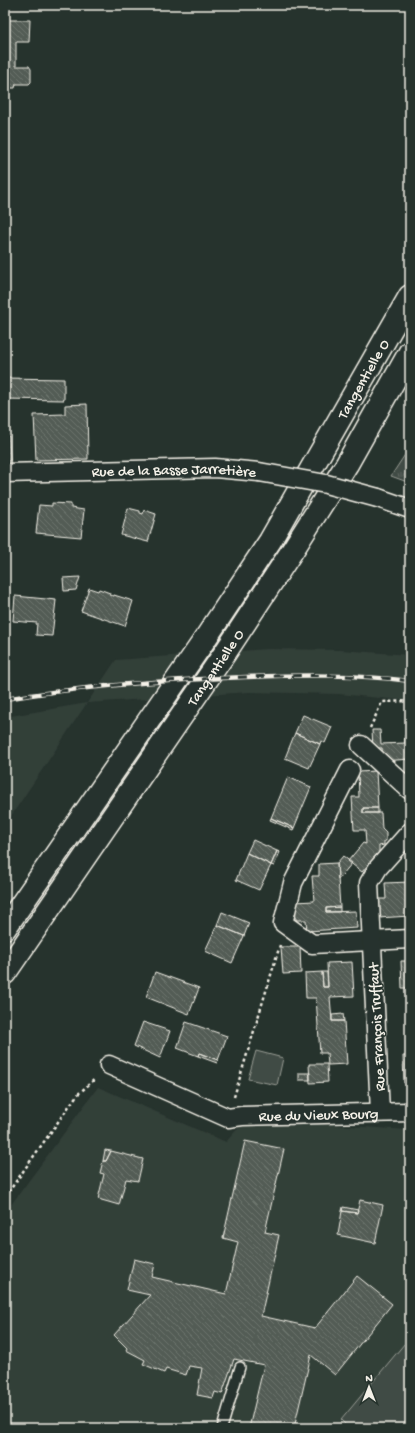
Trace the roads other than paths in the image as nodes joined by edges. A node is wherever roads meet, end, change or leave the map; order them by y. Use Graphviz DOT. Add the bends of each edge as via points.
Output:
graph roads {
  1 [pos="410,296"];
  2 [pos="410,352"];
  3 [pos="5,474"];
  4 [pos="410,509"];
  5 [pos="361,745"];
  6 [pos="350,770"];
  7 [pos="410,790"];
  8 [pos="410,832"];
  9 [pos="5,928"];
  10 [pos="410,939"];
  11 [pos="371,941"];
  12 [pos="5,973"];
  13 [pos="109,1065"];
  14 [pos="380,1112"];
  15 [pos="410,1112"];
  16 [pos="240,1367"];
  17 [pos="222,1428"];
  1 -- 9 [label="main road, Tangentielle O" via="270,541"];
  2 -- 12 [label="main road, Tangentielle O" via="347,464 294,548"];
  3 -- 4 [label="street, Rue de la Basse Jarretière, bridge" via="215,468 259,472 326,484"];
  5 -- 7 [label="street"];
  6 -- 11 [label="street, Rue François Truffaut" via="293,883 283,923 312,944"];
  8 -- 11 [label="street, Rue François Truffaut" via="378,868 369,883"];
  10 -- 11 [label="street, Rue François Truffaut"];
  11 -- 14 [label="street, Rue François Truffaut"];
  13 -- 14 [label="street, Rue du Vieux Bourg" via="228,1118"];
  14 -- 15 [label="street, Rue du Vieux Bourg"];
  16 -- 17 [label="lane"];
}
